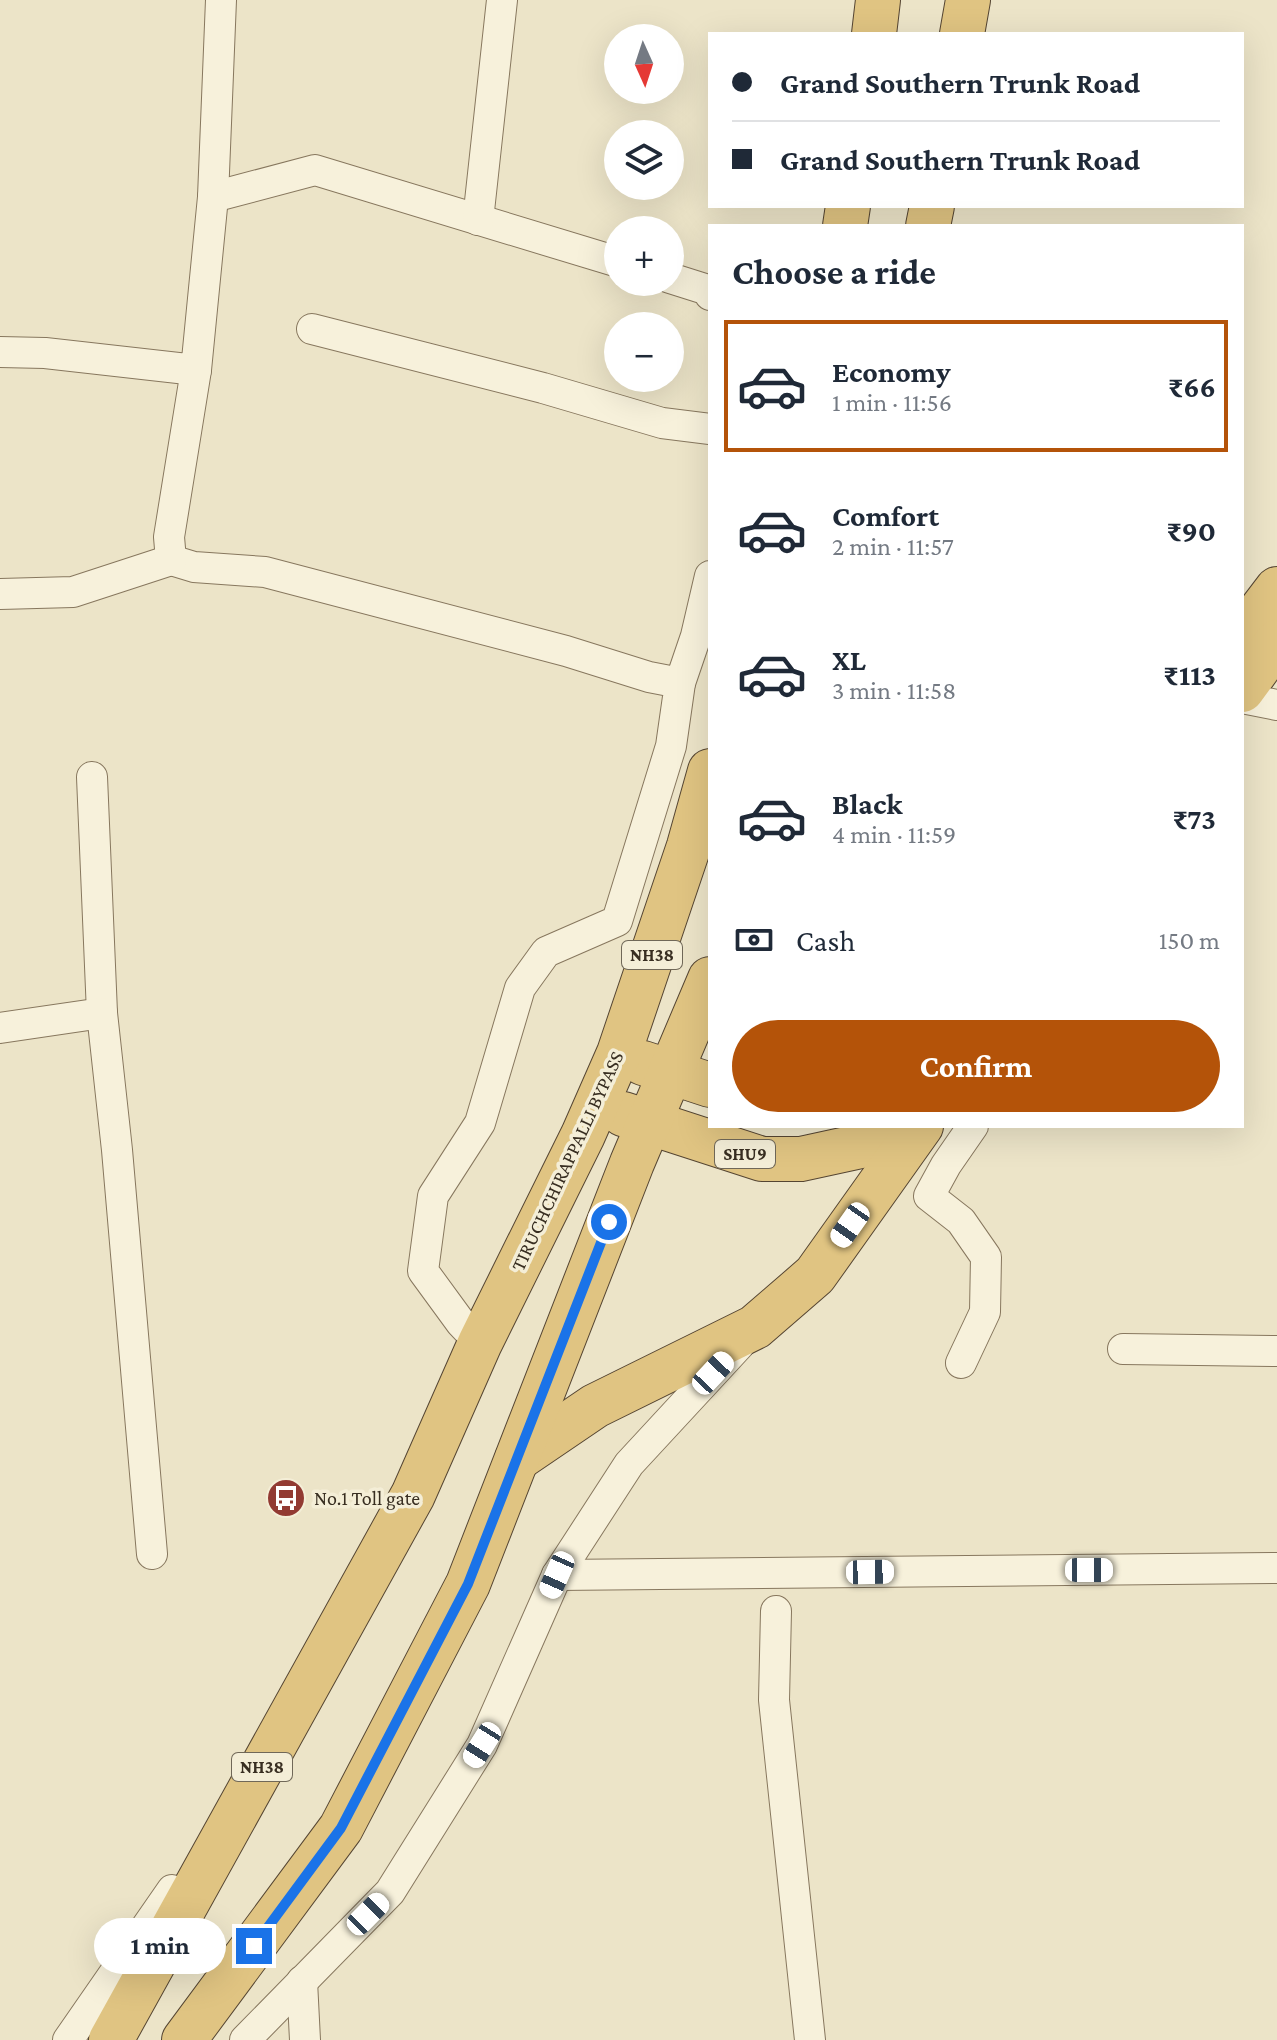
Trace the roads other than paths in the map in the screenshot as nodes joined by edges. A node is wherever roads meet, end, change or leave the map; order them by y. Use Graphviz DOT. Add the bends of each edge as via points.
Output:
graph roads {
  1 [pos="221,0"];
  2 [pos="502,0"];
  3 [pos="878,0"];
  4 [pos="968,0"];
  5 [pos="874,32"];
  6 [pos="962,32"];
  7 [pos="213,197"];
  8 [pos="478,220"];
  9 [pos="604,258"];
  10 [pos="684,282"];
  11 [pos="708,290"];
  12 [pos="312,329"];
  13 [pos="0,352"];
  14 [pos="196,370"];
  15 [pos="708,429"];
  16 [pos="171,560"];
  17 [pos="708,585"];
  18 [pos="1277,589"];
  19 [pos="0,594"];
  20 [pos="1244,632"];
  21 [pos="1277,642"];
  22 [pos="680,683"];
  23 [pos="1244,687"];
  24 [pos="1244,698"];
  25 [pos="1277,705"];
  26 [pos="92,777"];
  27 [pos="708,778"];
  28 [pos="708,990"];
  29 [pos="102,1013"];
  30 [pos="0,1028"];
  31 [pos="619,1053"];
  32 [pos="691,1079"];
  33 [pos="596,1105"];
  34 [pos="649,1123"];
  35 [pos="891,1128"];
  36 [pos="920,1128"];
  37 [pos="972,1128"];
  38 [pos="755,1327"];
  39 [pos="480,1343"];
  40 [pos="1123,1349"];
  41 [pos="1277,1351"];
  42 [pos="961,1363"];
  43 [pos="517,1459"];
  44 [pos="152,1554"];
  45 [pos="1277,1568"];
  46 [pos="557,1575"];
  47 [pos="776,1611"];
  48 [pos="227,1830"];
  49 [pos="302,1981"];
  50 [pos="68,2040"];
  51 [pos="111,2040"];
  52 [pos="184,2040"];
  53 [pos="245,2040"];
  54 [pos="305,2040"];
  55 [pos="810,2040"];
  1 -- 7 [label="street"];
  2 -- 8 [label="street"];
  3 -- 5 [label="highway"];
  4 -- 6 [label="highway"];
  7 -- 8 [label="street" via="315,170"];
  7 -- 14 [label="street"];
  8 -- 9 [label="street"];
  10 -- 11 [label="street"];
  12 -- 15 [label="street" via="662,423"];
  13 -- 14 [label="street"];
  14 -- 16 [label="street" via="169,537"];
  16 -- 19 [label="street" via="73,592"];
  16 -- 22 [label="street" via="194,567 265,572"];
  17 -- 22 [label="street"];
  18 -- 20 [label="highway"];
  21 -- 23 [label="highway"];
  22 -- 39 [label="street" via="671,746 617,921 546,952 520,988 480,1123 433,1196 423,1271"];
  24 -- 25 [label="street"];
  26 -- 29 [label="street"];
  27 -- 31 [label="highway, TIRUCHCHIRAPPALLI BYPASS / NH38"];
  28 -- 32 [label="highway, NH38"];
  29 -- 30 [label="street"];
  29 -- 44 [label="street"];
  31 -- 32 [label="highway"];
  31 -- 33 [label="highway, TIRUCHCHIRAPPALLI BYPASS / NH38"];
  32 -- 34 [label="highway, NH38"];
  33 -- 34 [label="highway, SHU9"];
  33 -- 39 [label="highway, TIRUCHCHIRAPPALLI BYPASS / NH38"];
  34 -- 35 [label="highway, SHU9" via="762,1159 801,1159 870,1144"];
  34 -- 43 [label="highway, NH38"];
  36 -- 38 [label="highway" via="815,1275"];
  37 -- 42 [label="street" via="929,1196 961,1221 986,1257 985,1312"];
  38 -- 43 [label="highway" via="595,1406"];
  38 -- 46 [label="street" via="629,1464"];
  39 -- 48 [label="highway, TIRUCHCHIRAPPALLI BYPASS / NH38" via="413,1495"];
  40 -- 41 [label="street"];
  43 -- 52 [label="highway, NH38" via="468,1584 341,1828"];
  45 -- 46 [label="street"];
  46 -- 49 [label="street" via="482,1745 390,1892"];
  47 -- 55 [label="street" via="774,1700"];
  48 -- 50 [label="street" via="187,1867"];
  48 -- 51 [label="highway, NH38"];
  49 -- 53 [label="street"];
  49 -- 54 [label="street"];
}
